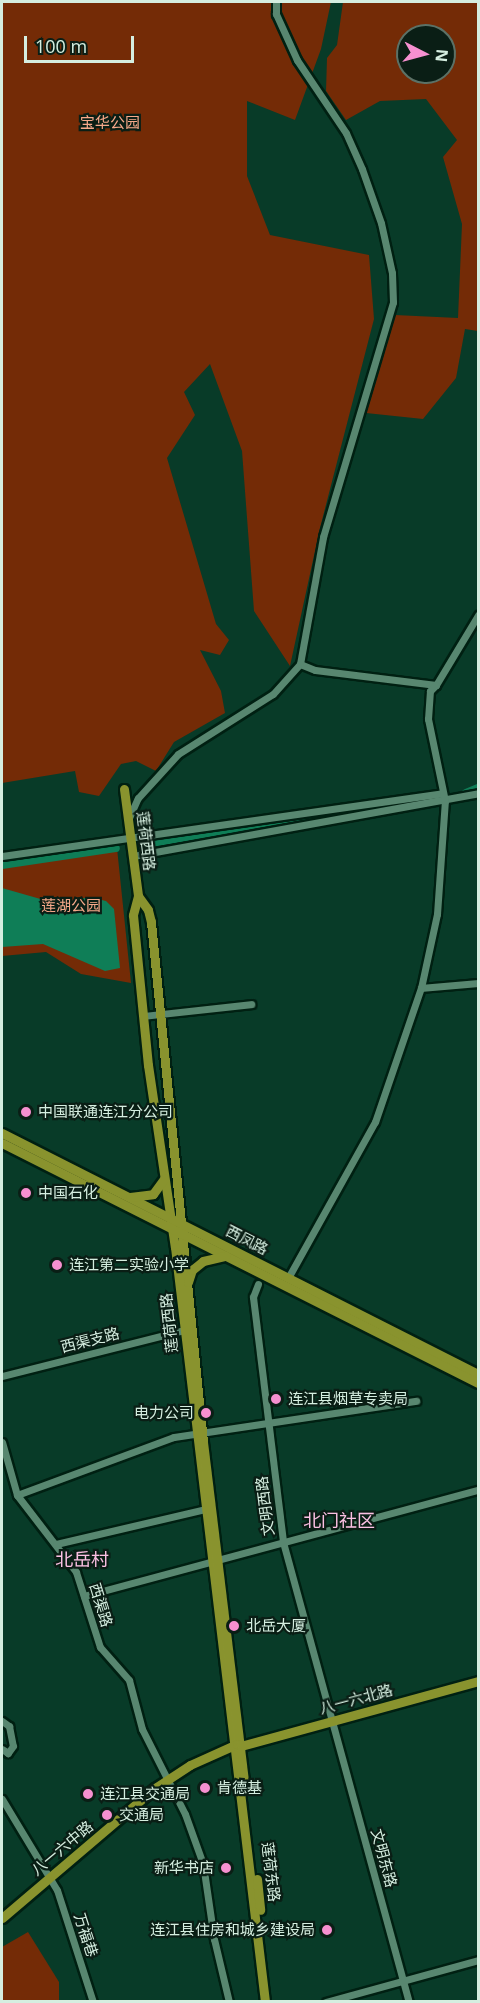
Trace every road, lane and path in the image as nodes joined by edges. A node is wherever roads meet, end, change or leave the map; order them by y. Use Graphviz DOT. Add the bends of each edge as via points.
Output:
graph roads {
  1 [pos="276,2"];
  2 [pos="478,615"];
  3 [pos="300,664"];
  4 [pos="436,685"];
  5 [pos="124,789"];
  6 [pos="478,794"];
  7 [pos="444,797"];
  8 [pos="128,819"];
  9 [pos="130,837"];
  10 [pos="2,856"];
  11 [pos="133,856"];
  12 [pos="138,896"];
  13 [pos="478,983"];
  14 [pos="421,988"];
  15 [pos="251,1004"];
  16 [pos="160,1014"];
  17 [pos="143,1016"];
  18 [pos="2,1133"];
  19 [pos="2,1143"];
  20 [pos="177,1175"];
  21 [pos="164,1177"];
  22 [pos="128,1197"];
  23 [pos="171,1219"];
  24 [pos="177,1226"];
  25 [pos="183,1234"];
  26 [pos="225,1256"];
  27 [pos="288,1278"];
  28 [pos="258,1284"];
  29 [pos="187,1287"];
  30 [pos="184,1330"];
  31 [pos="478,1374"];
  32 [pos="2,1376"];
  33 [pos="478,1383"];
  34 [pos="416,1401"];
  35 [pos="269,1423"];
  36 [pos="199,1434"];
  37 [pos="2,1442"];
  38 [pos="478,1490"];
  39 [pos="17,1496"];
  40 [pos="205,1509"];
  41 [pos="283,1542"];
  42 [pos="56,1544"];
  43 [pos="215,1560"];
  44 [pos="84,1596"];
  45 [pos="478,1681"];
  46 [pos="2,1721"];
  47 [pos="332,1721"];
  48 [pos="237,1747"];
  49 [pos="2,1749"];
  50 [pos="165,1780"];
  51 [pos="2,1798"];
  52 [pos="50,1878"];
  53 [pos="2,1918"];
  54 [pos="478,1960"];
  55 [pos="404,1981"];
  56 [pos="93,2001"];
  57 [pos="229,2001"];
  58 [pos="266,2001"];
  59 [pos="272,2001"];
  60 [pos="326,2001"];
  61 [pos="409,2001"];
  1 -- 3 [label="street" via="276,14 297,60 346,134 362,169 381,224 393,302 322,537"];
  2 -- 4 [label="street"];
  3 -- 4 [label="street" via="315,670"];
  3 -- 8 [label="street" via="273,694 178,754 138,798"];
  4 -- 7 [label="street" via="430,691 428,719"];
  5 -- 8 [label="main road, 莲荷西路"];
  6 -- 7 [label="street"];
  7 -- 9 [label="street"];
  7 -- 11 [label="street"];
  7 -- 14 [label="street" via="437,914"];
  8 -- 9 [label="main road, 莲荷西路"];
  9 -- 10 [label="street"];
  9 -- 11 [label="main road, 莲荷西路"];
  11 -- 12 [label="main road, 莲荷西路"];
  12 -- 16 [label="main road, 莲荷西路" via="150,914"];
  12 -- 17 [label="main road, 莲荷西路" via="133,915"];
  13 -- 14 [label="street"];
  14 -- 27 [label="street" via="375,1122"];
  15 -- 16 [label="street"];
  16 -- 17 [label="street"];
  16 -- 20 [label="main road, 莲荷西路"];
  17 -- 21 [label="main road, 莲荷西路"];
  18 -- 22 [label="main road, 西凤路"];
  19 -- 24 [label="main road, 西凤路"];
  20 -- 21 [label="main road"];
  20 -- 24 [label="main road, 莲荷西路"];
  21 -- 22 [label="main road" via="153,1194"];
  21 -- 23 [label="main road, 莲荷西路"];
  22 -- 23 [label="main road, 西凤路"];
  23 -- 24 [label="main road, 西凤路"];
  24 -- 25 [label="main road, 莲荷西路"];
  24 -- 27 [label="main road, 西凤路"];
  24 -- 30 [label="main road, 莲荷西路"];
  25 -- 26 [label="main road, 西凤路"];
  25 -- 29 [label="main road, 莲荷西路"];
  26 -- 29 [label="main road" via="197,1265"];
  26 -- 33 [label="main road, 西凤路"];
  27 -- 31 [label="main road, 西凤路"];
  28 -- 35 [label="street, 文明西路" via="253,1297"];
  29 -- 36 [label="main road, 莲荷西路"];
  30 -- 32 [label="street, 西渠支路"];
  30 -- 36 [label="main road, 莲荷西路"];
  34 -- 35 [label="street"];
  35 -- 36 [label="street"];
  35 -- 41 [label="street, 文明西路"];
  36 -- 39 [label="street" via="166,1439"];
  36 -- 40 [label="main road, 莲荷西路"];
  36 -- 43 [label="main road, 莲荷西路"];
  37 -- 39 [label="street, 西渠路"];
  38 -- 41 [label="street"];
  39 -- 42 [label="street, 西渠路"];
  40 -- 42 [label="street"];
  40 -- 43 [label="main road, 莲荷西路"];
  41 -- 43 [label="street"];
  41 -- 47 [label="street, 文明西路"];
  42 -- 44 [label="street, 西渠路" via="76,1572"];
  43 -- 44 [label="street"];
  43 -- 48 [label="main road, 莲荷西路"];
  44 -- 50 [label="street, 西渠路" via="100,1647 132,1686 140,1722"];
  45 -- 47 [label="main road, 八一六北路"];
  46 -- 49 [label="street" via="9,1726 13,1746 8,1753"];
  47 -- 48 [label="main road, 八一六北路"];
  47 -- 55 [label="street, 文明东路"];
  48 -- 50 [label="main road, 八一六中路" via="190,1765"];
  48 -- 58 [label="main road, 莲荷东路"];
  48 -- 59 [label="main road, 莲荷东路"];
  50 -- 52 [label="main road, 八一六中路"];
  50 -- 57 [label="street, 西渠路" via="185,1814 203,1864 214,1939"];
  51 -- 52 [label="street, 万福巷"];
  52 -- 53 [label="main road, 八一六中路"];
  52 -- 56 [label="street, 万福巷"];
  54 -- 55 [label="street"];
  55 -- 60 [label="street"];
  55 -- 61 [label="street, 文明东路"];
}
